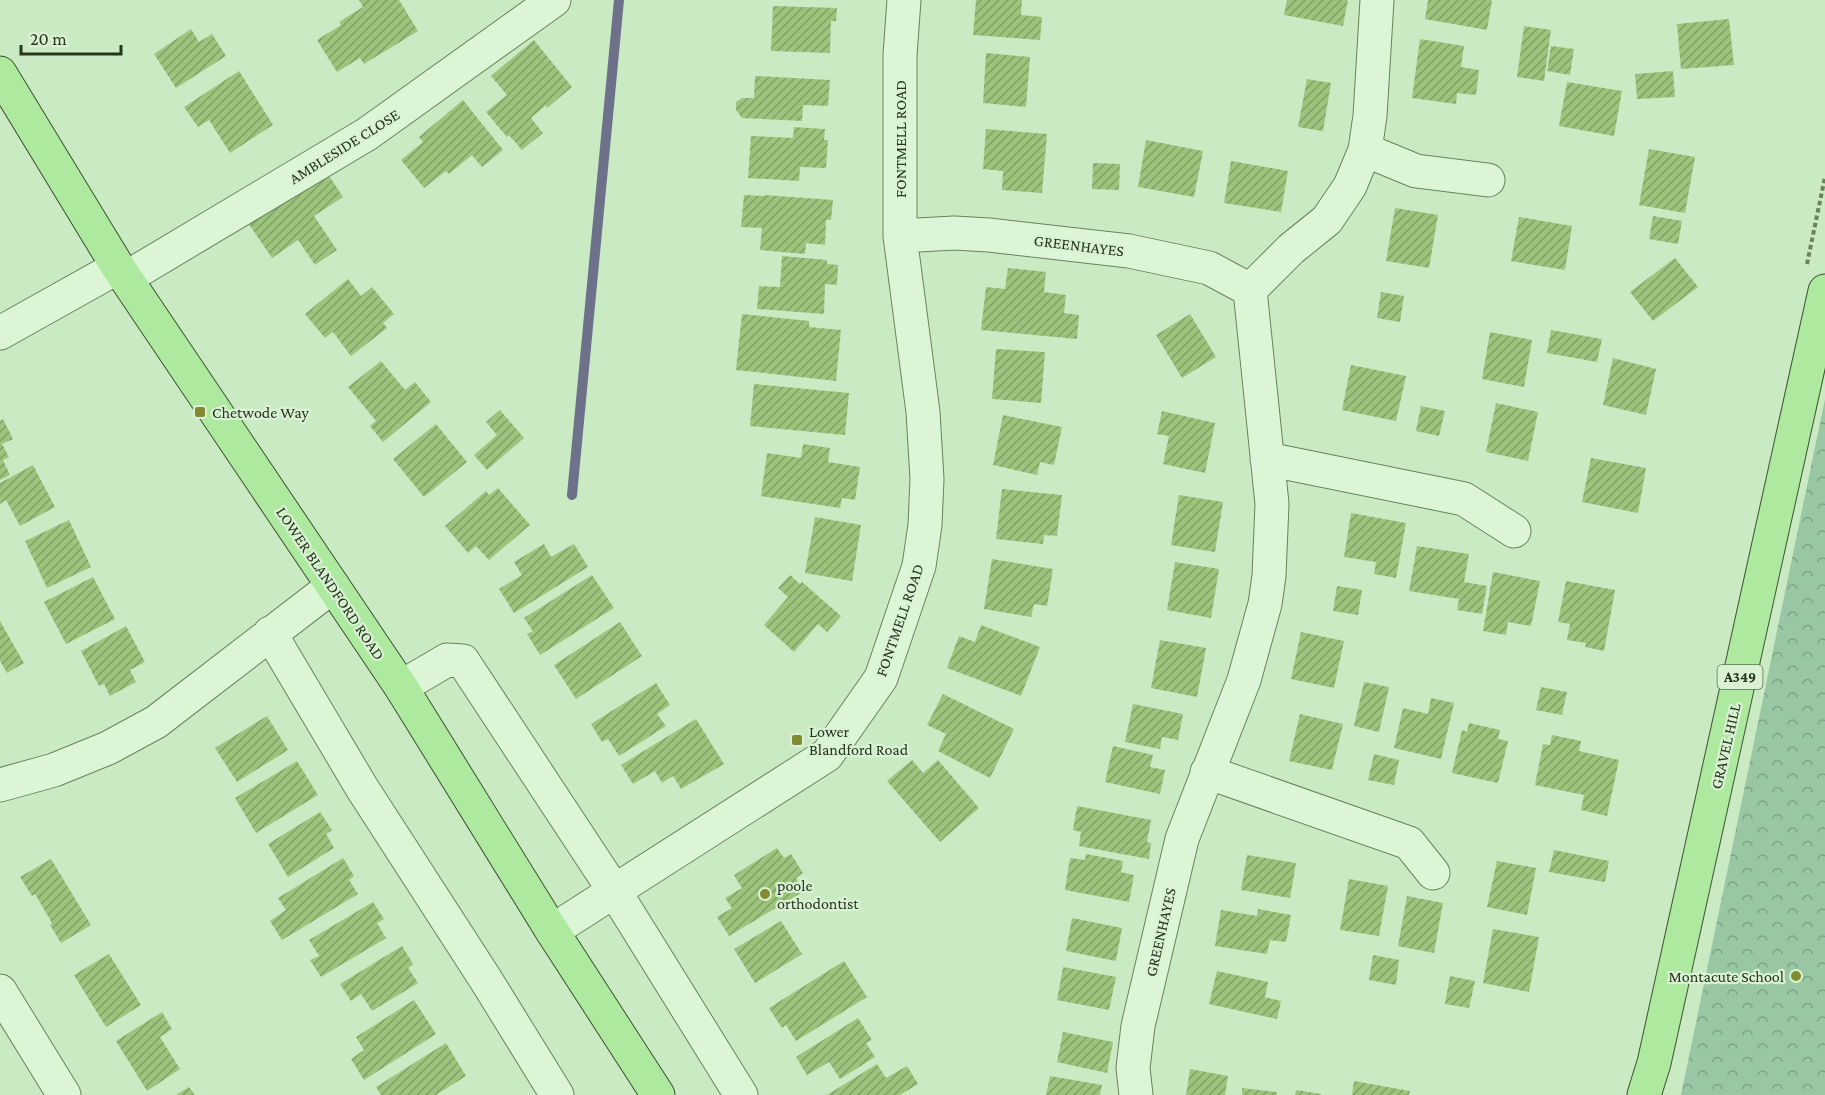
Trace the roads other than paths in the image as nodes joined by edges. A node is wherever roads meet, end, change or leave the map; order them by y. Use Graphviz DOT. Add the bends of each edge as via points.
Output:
graph roads {
  1 [pos="554,0"];
  2 [pos="904,0"];
  3 [pos="1377,0"];
  4 [pos="0,73"];
  5 [pos="1365,150"];
  6 [pos="1488,180"];
  7 [pos="900,236"];
  8 [pos="122,273"];
  9 [pos="1250,290"];
  10 [pos="1825,291"];
  11 [pos="0,333"];
  12 [pos="1267,459"];
  13 [pos="1514,531"];
  14 [pos="333,586"];
  15 [pos="270,633"];
  16 [pos="401,687"];
  17 [pos="1207,772"];
  18 [pos="0,785"];
  19 [pos="1432,873"];
  20 [pos="615,892"];
  21 [pos="552,931"];
  22 [pos="0,991"];
  23 [pos="64,1095"];
  24 [pos="557,1095"];
  25 [pos="658,1095"];
  26 [pos="741,1095"];
  27 [pos="1136,1095"];
  28 [pos="1644,1095"];
  1 -- 8 [label="street, AMBLESIDE CLOSE" via="367,134"];
  2 -- 7 [label="street, FONTMELL ROAD" via="900,55"];
  3 -- 5 [label="street"];
  4 -- 8 [label="main road, LOWER BLANDFORD ROAD"];
  5 -- 6 [label="street" via="1416,171"];
  5 -- 9 [label="street" via="1350,186 1327,220"];
  7 -- 9 [label="street, GREENHAYES" via="989,235 1129,251 1209,268"];
  7 -- 20 [label="street, FONTMELL ROAD" via="923,412 927,479 919,566 881,678 827,754"];
  8 -- 11 [label="street, AMBLESIDE CLOSE"];
  8 -- 14 [label="main road, LOWER BLANDFORD ROAD"];
  9 -- 12 [label="street, GREENHAYES"];
  10 -- 28 [label="main road, GRAVEL HILL / A349"];
  12 -- 13 [label="street" via="1464,499"];
  12 -- 17 [label="street, GREENHAYES" via="1272,504 1264,604 1244,680"];
  14 -- 15 [label="street"];
  14 -- 16 [label="main road, LOWER BLANDFORD ROAD"];
  15 -- 18 [label="street" via="156,722 97,753"];
  15 -- 24 [label="street" via="362,788"];
  16 -- 20 [label="street" via="447,660 463,661"];
  16 -- 21 [label="main road, LOWER BLANDFORD ROAD"];
  17 -- 19 [label="street" via="1409,843"];
  17 -- 27 [label="street, GREENHAYES" via="1182,839 1138,1026 1133,1068"];
  20 -- 21 [label="street, FONTMELL ROAD"];
  20 -- 26 [label="street"];
  21 -- 25 [label="main road, LOWER BLANDFORD ROAD"];
  22 -- 23 [label="street"];
}
